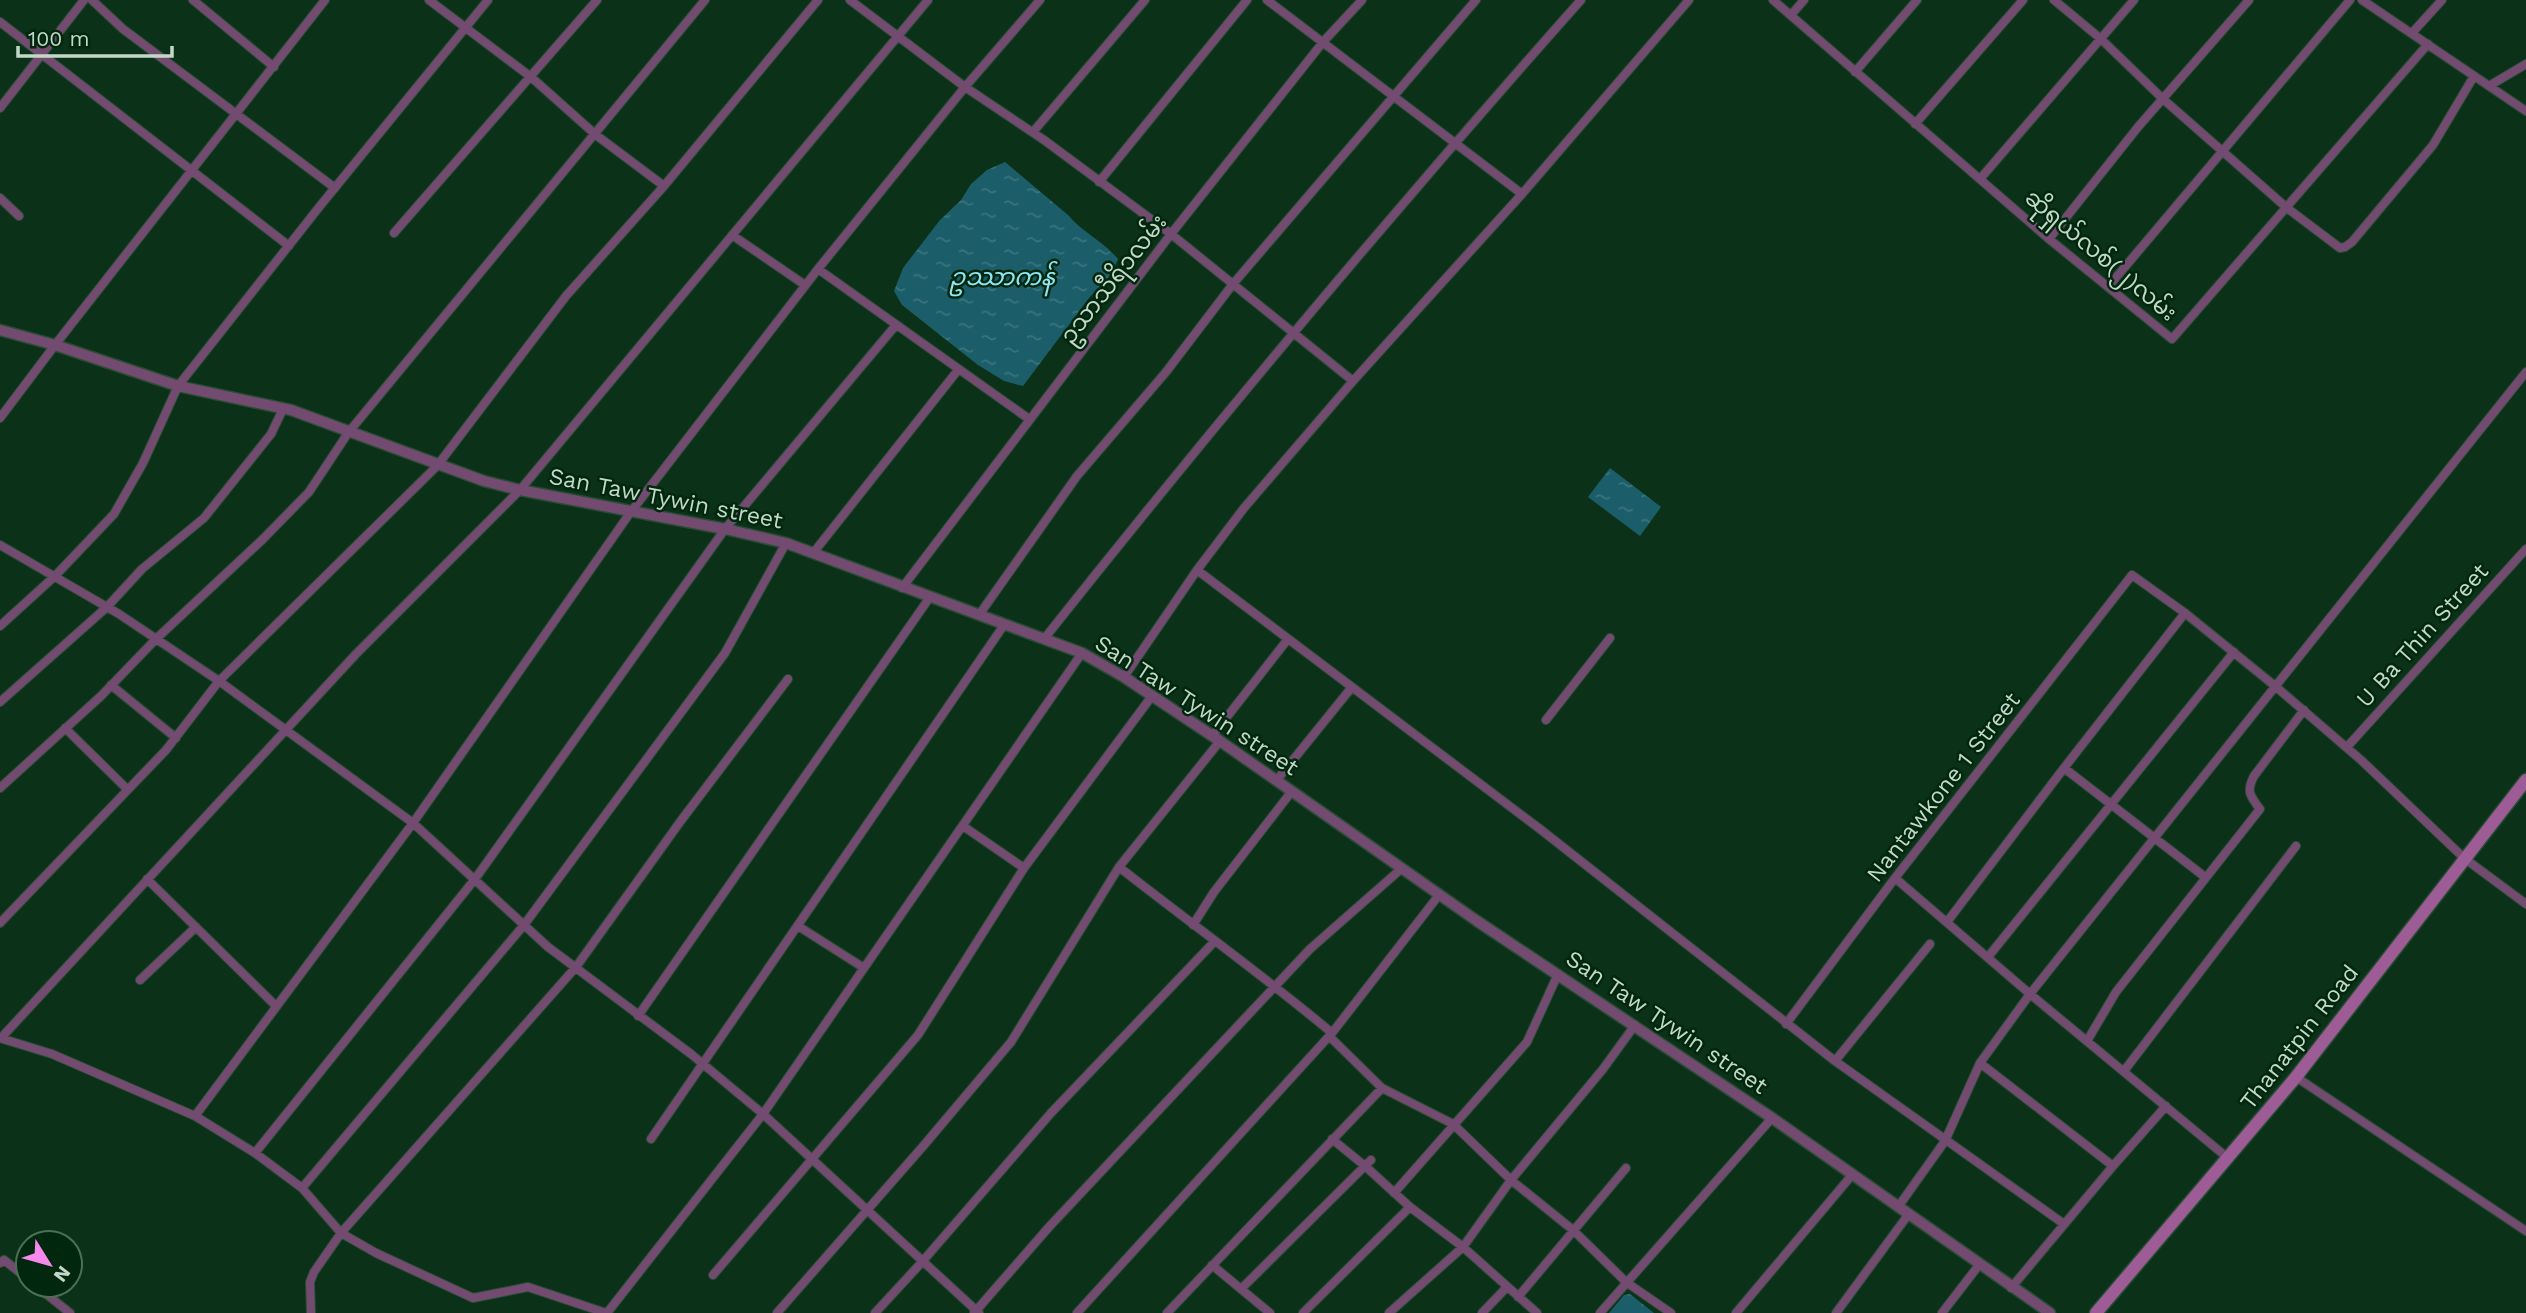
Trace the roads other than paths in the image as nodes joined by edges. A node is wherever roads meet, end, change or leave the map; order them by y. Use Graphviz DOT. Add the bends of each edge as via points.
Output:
graph roads {
  1 [pos="84,0"];
  2 [pos="92,0"];
  3 [pos="193,0"];
  4 [pos="325,0"];
  5 [pos="429,0"];
  6 [pos="488,0"];
  7 [pos="597,0"];
  8 [pos="705,0"];
  9 [pos="818,0"];
  10 [pos="850,0"];
  11 [pos="928,0"];
  12 [pos="1040,0"];
  13 [pos="1145,0"];
  14 [pos="1247,0"];
  15 [pos="1267,0"];
  16 [pos="1362,0"];
  17 [pos="1476,0"];
  18 [pos="1581,0"];
  19 [pos="1689,0"];
  20 [pos="1773,0"];
  21 [pos="1804,0"];
  22 [pos="1917,0"];
  23 [pos="2023,0"];
  24 [pos="2054,0"];
  25 [pos="2134,0"];
  26 [pos="2249,0"];
  27 [pos="2350,0"];
  28 [pos="2362,0"];
  29 [pos="2442,0"];
  30 [pos="1791,15"];
  31 [pos="0,22"];
  32 [pos="466,28"];
  33 [pos="2413,33"];
  34 [pos="898,36"];
  35 [pos="2101,39"];
  36 [pos="1323,42"];
  37 [pos="2428,44"];
  38 [pos="42,54"];
  39 [pos="2526,64"];
  40 [pos="274,66"];
  41 [pos="1855,72"];
  42 [pos="2474,76"];
  43 [pos="531,77"];
  44 [pos="2489,86"];
  45 [pos="965,87"];
  46 [pos="1394,97"];
  47 [pos="2163,99"];
  48 [pos="0,108"];
  49 [pos="2526,111"];
  50 [pos="237,114"];
  51 [pos="1915,124"];
  52 [pos="1033,132"];
  53 [pos="596,135"];
  54 [pos="1455,142"];
  55 [pos="2223,150"];
  56 [pos="192,172"];
  57 [pos="1980,179"];
  58 [pos="1100,182"];
  59 [pos="664,186"];
  60 [pos="335,188"];
  61 [pos="1522,194"];
  62 [pos="0,198"];
  63 [pos="2287,208"];
  64 [pos="19,216"];
  65 [pos="394,233"];
  66 [pos="1171,234"];
  67 [pos="732,235"];
  68 [pos="2049,239"];
  69 [pos="289,246"];
  70 [pos="818,269"];
  71 [pos="1233,284"];
  72 [pos="806,285"];
  73 [pos="2108,287"];
  74 [pos="896,325"];
  75 [pos="0,330"];
  76 [pos="1295,332"];
  77 [pos="55,345"];
  78 [pos="958,370"];
  79 [pos="2526,372"];
  80 [pos="1353,381"];
  81 [pos="178,386"];
  82 [pos="284,409"];
  83 [pos="0,418"];
  84 [pos="1029,419"];
  85 [pos="348,433"];
  86 [pos="438,466"];
  87 [pos="520,491"];
  88 [pos="630,513"];
  89 [pos="725,529"];
  90 [pos="786,543"];
  91 [pos="1,547"];
  92 [pos="2526,549"];
  93 [pos="814,552"];
  94 [pos="1197,570"];
  95 [pos="55,576"];
  96 [pos="901,588"];
  97 [pos="930,597"];
  98 [pos="107,607"];
  99 [pos="2185,613"];
  100 [pos="978,615"];
  101 [pos="1004,625"];
  102 [pos="0,626"];
  103 [pos="1610,638"];
  104 [pos="156,639"];
  105 [pos="1044,639"];
  106 [pos="1287,639"];
  107 [pos="2234,652"];
  108 [pos="1082,653"];
  109 [pos="1124,677"];
  110 [pos="788,679"];
  111 [pos="219,681"];
  112 [pos="111,685"];
  113 [pos="2275,686"];
  114 [pos="1352,687"];
  115 [pos="1152,696"];
  116 [pos="0,702"];
  117 [pos="2304,710"];
  118 [pos="1546,720"];
  119 [pos="65,728"];
  120 [pos="283,730"];
  121 [pos="176,738"];
  122 [pos="1216,739"];
  123 [pos="2347,747"];
  124 [pos="2064,768"];
  125 [pos="2526,780"];
  126 [pos="1276,781"];
  127 [pos="0,788"];
  128 [pos="127,789"];
  129 [pos="1292,791"];
  130 [pos="2111,804"];
  131 [pos="414,823"];
  132 [pos="962,826"];
  133 [pos="2154,839"];
  134 [pos="2296,846"];
  135 [pos="2464,858"];
  136 [pos="1119,867"];
  137 [pos="1024,869"];
  138 [pos="1401,869"];
  139 [pos="2205,877"];
  140 [pos="1895,878"];
  141 [pos="147,879"];
  142 [pos="474,879"];
  143 [pos="1438,895"];
  144 [pos="2526,904"];
  145 [pos="1947,922"];
  146 [pos="0,923"];
  147 [pos="524,925"];
  148 [pos="1193,925"];
  149 [pos="798,926"];
  150 [pos="196,927"];
  151 [pos="1214,942"];
  152 [pos="1930,944"];
  153 [pos="1988,957"];
  154 [pos="576,967"];
  155 [pos="864,968"];
  156 [pos="1558,974"];
  157 [pos="140,980"];
  158 [pos="1277,986"];
  159 [pos="2030,994"];
  160 [pos="276,1006"];
  161 [pos="638,1016"];
  162 [pos="1786,1024"];
  163 [pos="1635,1025"];
  164 [pos="1331,1035"];
  165 [pos="0,1038"];
  166 [pos="2087,1041"];
  167 [pos="1835,1062"];
  168 [pos="1980,1063"];
  169 [pos="703,1066"];
  170 [pos="2124,1071"];
  171 [pos="2296,1077"];
  172 [pos="1382,1088"];
  173 [pos="2166,1106"];
  174 [pos="763,1114"];
  175 [pos="195,1116"];
  176 [pos="1772,1118"];
  177 [pos="1453,1124"];
  178 [pos="651,1139"];
  179 [pos="1332,1139"];
  180 [pos="1945,1141"];
  181 [pos="255,1153"];
  182 [pos="2229,1158"];
  183 [pos="813,1161"];
  184 [pos="1368,1163"];
  185 [pos="2113,1166"];
  186 [pos="1626,1168"];
  187 [pos="1852,1175"];
  188 [pos="1511,1180"];
  189 [pos="302,1188"];
  190 [pos="1394,1193"];
  191 [pos="1409,1207"];
  192 [pos="1898,1207"];
  193 [pos="866,1211"];
  194 [pos="1908,1214"];
  195 [pos="2064,1224"];
  196 [pos="1573,1230"];
  197 [pos="2526,1231"];
  198 [pos="341,1233"];
  199 [pos="1463,1247"];
  200 [pos="922,1262"];
  201 [pos="0,1263"];
  202 [pos="1212,1265"];
  203 [pos="1979,1265"];
  204 [pos="14,1268"];
  205 [pos="713,1275"];
  206 [pos="1626,1282"];
  207 [pos="1507,1287"];
  208 [pos="2011,1288"];
  209 [pos="1241,1289"];
  210 [pos="1518,1297"];
  211 [pos="52,1299"];
  212 [pos="976,1312"];
  213 [pos="70,1313"];
  214 [pos="311,1313"];
  215 [pos="606,1313"];
  216 [pos="777,1313"];
  217 [pos="875,1313"];
  218 [pos="1077,1313"];
  219 [pos="1167,1313"];
  220 [pos="1270,1313"];
  221 [pos="1303,1313"];
  222 [pos="1389,1313"];
  223 [pos="1482,1313"];
  224 [pos="1537,1313"];
  225 [pos="1600,1313"];
  226 [pos="1671,1313"];
  227 [pos="1736,1313"];
  228 [pos="1836,1313"];
  229 [pos="1942,1313"];
  230 [pos="2050,1313"];
  231 [pos="2096,1313"];
  1 -- 38 [label="street"];
  2 -- 50 [label="street" via="123,29"];
  3 -- 40 [label="street"];
  4 -- 40 [label="street"];
  5 -- 32 [label="street"];
  6 -- 32 [label="street"];
  7 -- 43 [label="street"];
  8 -- 53 [label="street"];
  9 -- 59 [label="street"];
  10 -- 34 [label="street"];
  11 -- 34 [label="street"];
  12 -- 45 [label="street"];
  13 -- 52 [label="street"];
  14 -- 58 [label="street"];
  15 -- 36 [label="street"];
  16 -- 36 [label="street, ဥသာသီရိ၁လမ်း"];
  17 -- 46 [label="street"];
  18 -- 54 [label="street"];
  19 -- 61 [label="street"];
  20 -- 30 [label="street, ဆိုရှယ်လစ်(၂)လမ်း"];
  21 -- 30 [label="street"];
  22 -- 41 [label="street"];
  23 -- 51 [label="street"];
  24 -- 35 [label="street"];
  25 -- 35 [label="street"];
  26 -- 47 [label="street"];
  27 -- 55 [label="street"];
  28 -- 33 [label="street"];
  29 -- 33 [label="street"];
  30 -- 41 [label="street, ဆိုရှယ်လစ်(၂)လမ်း"];
  31 -- 38 [label="street"];
  32 -- 43 [label="street"];
  32 -- 60 [label="street"];
  33 -- 37 [label="street"];
  34 -- 45 [label="street"];
  34 -- 67 [label="street"];
  35 -- 47 [label="street"];
  35 -- 57 [label="street"];
  36 -- 46 [label="street"];
  36 -- 66 [label="street, ဥသာသီရိ၁လမ်း"];
  37 -- 42 [label="street"];
  37 -- 63 [label="street, ဆိုရှယ်လစ်(၂)လမ်း"];
  38 -- 48 [label="street"];
  38 -- 56 [label="street"];
  39 -- 44 [label="street"];
  40 -- 50 [label="street"];
  41 -- 51 [label="street, ဆိုရှယ်လစ်(၂)လမ်း"];
  42 -- 44 [label="street"];
  42 -- 63 [label="street" via="2434,145 2345,247 2340,248"];
  43 -- 53 [label="street"];
  43 -- 65 [label="street"];
  44 -- 49 [label="street"];
  45 -- 52 [label="street"];
  45 -- 70 [label="street"];
  46 -- 54 [label="street"];
  46 -- 71 [label="street"];
  47 -- 55 [label="street"];
  47 -- 68 [label="street"];
  50 -- 56 [label="street"];
  50 -- 60 [label="street"];
  51 -- 57 [label="street, ဆိုရှယ်လစ်(၂)လမ်း"];
  52 -- 58 [label="street"];
  53 -- 59 [label="street"];
  53 -- 85 [label="street"];
  54 -- 61 [label="street"];
  54 -- 76 [label="street"];
  55 -- 63 [label="street"];
  55 -- 73 [label="street"];
  56 -- 69 [label="street"];
  56 -- 77 [label="street"];
  57 -- 68 [label="street, ဆိုရှယ်လစ်(၂)လမ်း"];
  58 -- 66 [label="street"];
  59 -- 86 [label="street" via="566,296"];
  60 -- 69 [label="street"];
  61 -- 80 [label="street"];
  62 -- 64 [label="street"];
  63 -- 73 [label="street, ဆိုရှယ်လစ်(၂)လမ်း" via="2172,339"];
  66 -- 71 [label="street"];
  66 -- 84 [label="street, ဥသာသီရိ၁လမ်း"];
  67 -- 72 [label="street"];
  67 -- 87 [label="street"];
  68 -- 73 [label="street, ဆိုရှယ်လစ်(၂)လမ်း"];
  69 -- 81 [label="street"];
  70 -- 72 [label="street"];
  70 -- 74 [label="street"];
  71 -- 76 [label="street"];
  71 -- 100 [label="street" via="1077,477"];
  72 -- 88 [label="street"];
  74 -- 78 [label="street"];
  74 -- 89 [label="street"];
  75 -- 77 [label="street, San Taw Tywin street"];
  76 -- 80 [label="street"];
  76 -- 105 [label="street"];
  77 -- 81 [label="street, San Taw Tywin street"];
  77 -- 83 [label="street"];
  78 -- 84 [label="street"];
  78 -- 93 [label="street"];
  79 -- 113 [label="street"];
  80 -- 94 [label="street"];
  81 -- 82 [label="street, San Taw Tywin street"];
  81 -- 95 [label="street" via="114,514"];
  82 -- 85 [label="street, San Taw Tywin street"];
  82 -- 98 [label="street" via="271,433 204,518 142,569"];
  84 -- 96 [label="street, ဥသာသီရိ၁လမ်း"];
  85 -- 86 [label="street, San Taw Tywin street"];
  85 -- 104 [label="street" via="309,492"];
  86 -- 87 [label="street, San Taw Tywin street"];
  86 -- 111 [label="street"];
  87 -- 88 [label="street, San Taw Tywin street"];
  87 -- 120 [label="street"];
  88 -- 89 [label="street, San Taw Tywin street"];
  88 -- 131 [label="street"];
  89 -- 90 [label="street, San Taw Tywin street"];
  89 -- 142 [label="street"];
  90 -- 93 [label="street, San Taw Tywin street"];
  90 -- 147 [label="street" via="725,653"];
  91 -- 95 [label="street"];
  92 -- 123 [label="street, U Ba Thin Street"];
  93 -- 96 [label="street, San Taw Tywin street"];
  94 -- 106 [label="street"];
  94 -- 109 [label="street"];
  95 -- 98 [label="street"];
  95 -- 102 [label="street"];
  96 -- 97 [label="street, San Taw Tywin street"];
  97 -- 100 [label="street, San Taw Tywin street"];
  97 -- 161 [label="street"];
  98 -- 104 [label="street"];
  98 -- 116 [label="street"];
  99 -- 107 [label="street"];
  99 -- 124 [label="street"];
  99 -- 140 [label="street, Nantawkone 1 Street" via="2132,575"];
  100 -- 101 [label="street, San Taw Tywin street"];
  101 -- 105 [label="street, San Taw Tywin street"];
  101 -- 149 [label="street"];
  103 -- 118 [label="street"];
  104 -- 111 [label="street"];
  104 -- 112 [label="street"];
  105 -- 108 [label="street, San Taw Tywin street"];
  106 -- 114 [label="street"];
  106 -- 122 [label="street"];
  107 -- 113 [label="street"];
  107 -- 130 [label="street"];
  108 -- 109 [label="street, San Taw Tywin street"];
  108 -- 132 [label="street"];
  109 -- 115 [label="street, San Taw Tywin street"];
  110 -- 154 [label="street"];
  111 -- 120 [label="street"];
  111 -- 121 [label="street"];
  112 -- 119 [label="street"];
  112 -- 121 [label="street"];
  113 -- 117 [label="street"];
  113 -- 133 [label="street"];
  114 -- 126 [label="street"];
  114 -- 162 [label="street"];
  115 -- 122 [label="street, San Taw Tywin street"];
  115 -- 137 [label="street"];
  117 -- 123 [label="street"];
  117 -- 139 [label="street" via="2248,787 2260,808"];
  119 -- 127 [label="street"];
  119 -- 128 [label="street"];
  120 -- 131 [label="street"];
  120 -- 141 [label="street"];
  121 -- 128 [label="street"];
  122 -- 126 [label="street, San Taw Tywin street"];
  122 -- 136 [label="street"];
  123 -- 135 [label="street"];
  124 -- 130 [label="street"];
  124 -- 145 [label="street"];
  125 -- 135 [label="main road, Thanatpin Road"];
  126 -- 129 [label="street, San Taw Tywin street"];
  128 -- 146 [label="street"];
  129 -- 138 [label="street, San Taw Tywin street"];
  129 -- 148 [label="street"];
  130 -- 133 [label="street"];
  130 -- 153 [label="street"];
  131 -- 142 [label="street"];
  131 -- 160 [label="street"];
  132 -- 137 [label="street"];
  132 -- 155 [label="street"];
  133 -- 139 [label="street"];
  133 -- 159 [label="street"];
  134 -- 170 [label="street"];
  135 -- 144 [label="street"];
  135 -- 171 [label="main road, Thanatpin Road"];
  136 -- 148 [label="street"];
  136 -- 193 [label="street" via="1011,1042"];
  137 -- 183 [label="street" via="918,1035"];
  138 -- 143 [label="street, San Taw Tywin street"];
  138 -- 158 [label="street" via="1310,949"];
  139 -- 166 [label="street" via="2116,992"];
  140 -- 145 [label="street"];
  140 -- 162 [label="street, Nantawkone 1 Street"];
  141 -- 150 [label="street"];
  141 -- 165 [label="street"];
  142 -- 147 [label="street"];
  142 -- 181 [label="street"];
  143 -- 156 [label="street, San Taw Tywin street"];
  143 -- 164 [label="street"];
  145 -- 153 [label="street"];
  147 -- 154 [label="street"];
  147 -- 189 [label="street"];
  148 -- 151 [label="street"];
  149 -- 155 [label="street"];
  149 -- 169 [label="street"];
  150 -- 157 [label="street"];
  150 -- 160 [label="street"];
  151 -- 158 [label="street"];
  151 -- 200 [label="street" via="1051,1113"];
  152 -- 167 [label="street"];
  153 -- 159 [label="street"];
  154 -- 161 [label="street"];
  154 -- 198 [label="street"];
  155 -- 174 [label="street"];
  156 -- 163 [label="street, San Taw Tywin street"];
  156 -- 177 [label="street" via="1527,1042"];
  158 -- 164 [label="street"];
  158 -- 212 [label="street" via="1049,1227"];
  159 -- 166 [label="street"];
  159 -- 168 [label="street"];
  160 -- 175 [label="street"];
  161 -- 169 [label="street"];
  162 -- 167 [label="street"];
  163 -- 176 [label="street, San Taw Tywin street"];
  163 -- 188 [label="street"];
  164 -- 172 [label="street"];
  164 -- 218 [label="street"];
  165 -- 175 [label="street" via="52,1054"];
  166 -- 170 [label="street"];
  167 -- 180 [label="street"];
  168 -- 180 [label="street"];
  168 -- 185 [label="street"];
  169 -- 174 [label="street"];
  169 -- 178 [label="street"];
  170 -- 173 [label="street"];
  171 -- 182 [label="main road, Thanatpin Road"];
  171 -- 197 [label="street"];
  172 -- 177 [label="street"];
  172 -- 179 [label="street"];
  173 -- 182 [label="street"];
  173 -- 185 [label="street"];
  174 -- 183 [label="street"];
  174 -- 215 [label="street"];
  175 -- 181 [label="street"];
  176 -- 187 [label="street, San Taw Tywin street"];
  176 -- 206 [label="street"];
  177 -- 188 [label="street"];
  177 -- 190 [label="street"];
  179 -- 184 [label="street"];
  179 -- 202 [label="street"];
  180 -- 192 [label="street"];
  180 -- 195 [label="street"];
  181 -- 189 [label="street"];
  182 -- 231 [label="main road, Thanatpin Road"];
  183 -- 193 [label="street"];
  183 -- 205 [label="street"];
  184 -- 190 [label="street"];
  184 -- 209 [label="street"];
  185 -- 195 [label="street"];
  186 -- 196 [label="street"];
  187 -- 192 [label="street, San Taw Tywin street"];
  187 -- 227 [label="street"];
  188 -- 196 [label="street"];
  188 -- 199 [label="street"];
  189 -- 198 [label="street"];
  190 -- 191 [label="street"];
  191 -- 199 [label="street"];
  191 -- 221 [label="street"];
  192 -- 194 [label="street, San Taw Tywin street"];
  193 -- 200 [label="street"];
  193 -- 216 [label="street"];
  194 -- 203 [label="street, San Taw Tywin street"];
  194 -- 228 [label="street"];
  195 -- 208 [label="street"];
  196 -- 206 [label="street"];
  196 -- 210 [label="street"];
  198 -- 214 [label="street" via="310,1282"];
  198 -- 215 [label="street" via="473,1298 527,1287"];
  199 -- 207 [label="street"];
  199 -- 222 [label="street"];
  200 -- 212 [label="street"];
  200 -- 217 [label="street"];
  201 -- 204 [label="street" via="4,1260"];
  202 -- 209 [label="street"];
  202 -- 219 [label="street"];
  203 -- 208 [label="street, San Taw Tywin street"];
  203 -- 229 [label="street"];
  206 -- 225 [label="street"];
  206 -- 226 [label="street"];
  207 -- 210 [label="street"];
  207 -- 223 [label="street"];
  208 -- 230 [label="street, San Taw Tywin street"];
  209 -- 220 [label="street"];
  210 -- 224 [label="street"];
  211 -- 213 [label="street"];
}
